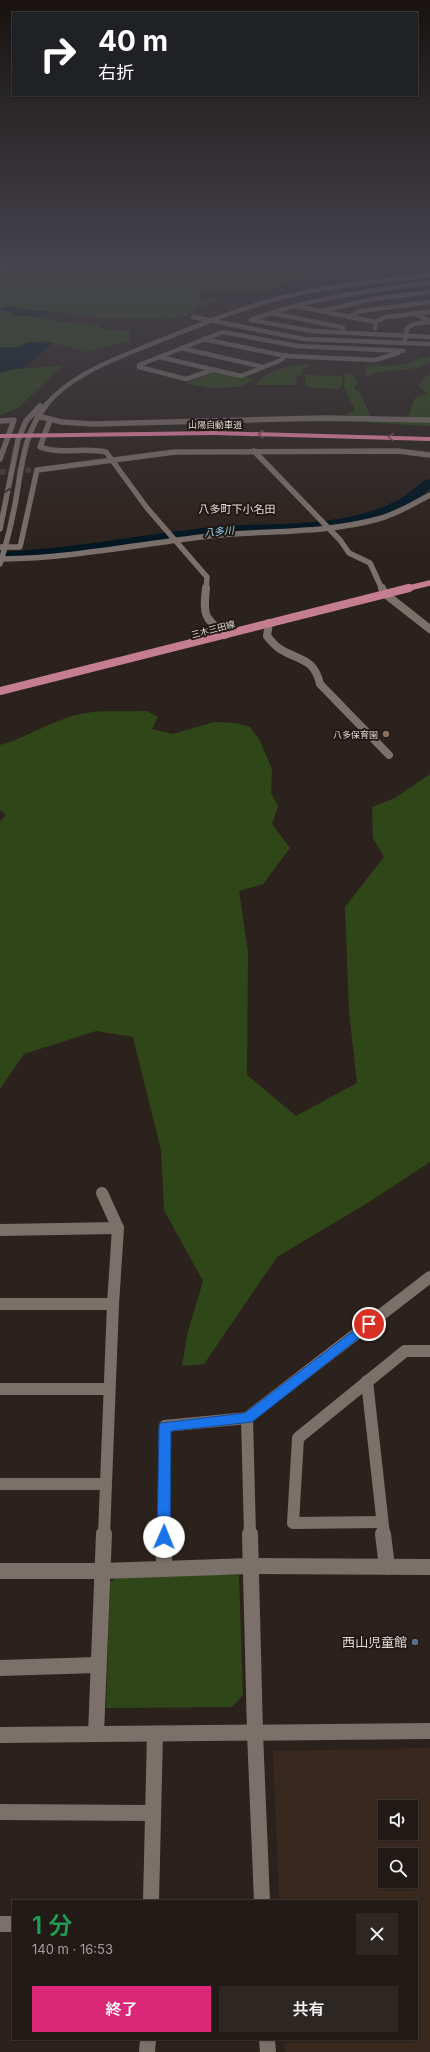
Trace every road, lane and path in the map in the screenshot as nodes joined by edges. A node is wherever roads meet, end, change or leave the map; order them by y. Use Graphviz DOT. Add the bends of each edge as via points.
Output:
graph roads {
  1 [pos="108,359"];
  2 [pos="117,359"];
  3 [pos="155,359"];
  4 [pos="166,359"];
  5 [pos="227,359"];
  6 [pos="280,359"];
  7 [pos="347,359"];
  8 [pos="378,359"];
  9 [pos="263,367"];
  10 [pos="212,370"];
  11 [pos="38,416"];
  12 [pos="50,420"];
  13 [pos="430,420"];
  14 [pos="0,421"];
  15 [pos="290,428"];
  16 [pos="0,430"];
  17 [pos="60,431"];
  18 [pos="410,431"];
  19 [pos="430,432"];
  20 [pos="0,436"];
  21 [pos="430,438"];
  22 [pos="254,451"];
  23 [pos="430,455"];
  24 [pos="0,460"];
  25 [pos="113,461"];
  26 [pos="430,495"];
  27 [pos="0,528"];
  28 [pos="327,529"];
  29 [pos="176,541"];
  30 [pos="2,547"];
  31 [pos="1,562"];
  32 [pos="430,583"];
  33 [pos="384,593"];
  34 [pos="269,623"];
  35 [pos="430,630"];
  36 [pos="225,635"];
  37 [pos="0,691"];
  38 [pos="389,755"];
  39 [pos="102,1193"];
  40 [pos="118,1228"];
  41 [pos="0,1230"];
  42 [pos="430,1277"];
  43 [pos="0,1304"];
  44 [pos="113,1304"];
  45 [pos="430,1350"];
  46 [pos="367,1381"];
  47 [pos="109,1388"];
  48 [pos="0,1389"];
  49 [pos="247,1418"];
  50 [pos="0,1484"];
  51 [pos="105,1484"];
  52 [pos="382,1522"];
  53 [pos="250,1566"];
  54 [pos="387,1567"];
  55 [pos="430,1567"];
  56 [pos="164,1569"];
  57 [pos="0,1571"];
  58 [pos="102,1571"];
  59 [pos="98,1665"];
  60 [pos="0,1668"];
  61 [pos="430,1731"];
  62 [pos="255,1733"];
  63 [pos="96,1734"];
  64 [pos="155,1734"];
  65 [pos="0,1735"];
  66 [pos="0,1812"];
  67 [pos="153,1813"];
  68 [pos="151,1900"];
  69 [pos="262,1900"];
  70 [pos="0,1924"];
  71 [pos="12,1924"];
  72 [pos="148,2040"];
  73 [pos="267,2040"];
  74 [pos="147,2052"];
  75 [pos="268,2052"];
  27 -- 1 [label="street, one-way" via="18,440 30,415 56,390"];
  2 -- 11 [label="street" via="64,390"];
  3 -- 10 [label="street" via="139,367 186,379"];
  4 -- 10 [label="street"];
  5 -- 9 [label="street"];
  6 -- 9 [label="street"];
  7 -- 8 [label="street"];
  9 -- 10 [label="street" via="241,376"];
  11 -- 12 [label="street"];
  11 -- 30 [label="street" via="27,440"];
  12 -- 13 [label="street" via="108,424 288,418"];
  12 -- 25 [label="street" via="40,447 51,451 103,451"];
  14 -- 24 [label="street" via="14,420"];
  15 -- 17 [label="highway, 山陽自動車道"];
  16 -- 17 [label="highway, 山陽自動車道"];
  17 -- 20 [label="highway, 山陽自動車道"];
  21 -- 17 [label="highway, 山陽自動車道, one-way"];
  18 -- 19 [label="highway"];
  22 -- 23 [label="street" via="398,451"];
  22 -- 25 [label="street" via="175,452"];
  22 -- 28 [label="street"];
  25 -- 29 [label="street" via="147,508"];
  25 -- 30 [label="street" via="37,470 20,547"];
  26 -- 28 [label="street" via="386,516"];
  28 -- 29 [label="street" via="231,534"];
  28 -- 33 [label="street" via="340,540 349,554 370,563"];
  29 -- 31 [label="street" via="84,555"];
  29 -- 36 [label="street" via="207,577 204,610 208,620"];
  30 -- 31 [label="street"];
  32 -- 33 [label="main road, 三木三田線"];
  33 -- 34 [label="main road, 三木三田線"];
  33 -- 35 [label="street"];
  34 -- 36 [label="main road, 三木三田線"];
  34 -- 38 [label="street" via="266,636 281,649 303,658 318,674 320,684"];
  36 -- 37 [label="main road, 三木三田線"];
  39 -- 40 [label="street"];
  40 -- 41 [label="street"];
  40 -- 44 [label="street"];
  42 -- 49 [label="street"];
  43 -- 44 [label="street"];
  44 -- 47 [label="street"];
  45 -- 46 [label="street" via="405,1351"];
  46 -- 52 [label="street"];
  46 -- 52 [label="street" via="298,1438 293,1523"];
  47 -- 48 [label="street"];
  47 -- 51 [label="street"];
  49 -- 53 [label="street"];
  49 -- 56 [label="street" via="165,1426"];
  50 -- 51 [label="street"];
  51 -- 58 [label="street"];
  52 -- 54 [label="street"];
  53 -- 54 [label="street"];
  53 -- 56 [label="street"];
  53 -- 62 [label="street"];
  54 -- 55 [label="street"];
  56 -- 58 [label="street"];
  57 -- 58 [label="street"];
  58 -- 59 [label="street"];
  59 -- 60 [label="street"];
  59 -- 63 [label="street"];
  61 -- 62 [label="street"];
  62 -- 64 [label="street"];
  62 -- 69 [label="street"];
  63 -- 64 [label="street"];
  63 -- 65 [label="street"];
  64 -- 67 [label="street"];
  66 -- 67 [label="street"];
  67 -- 68 [label="street"];
  70 -- 71 [label="street"];
  72 -- 74 [label="street"];
  73 -- 75 [label="street"];
}
